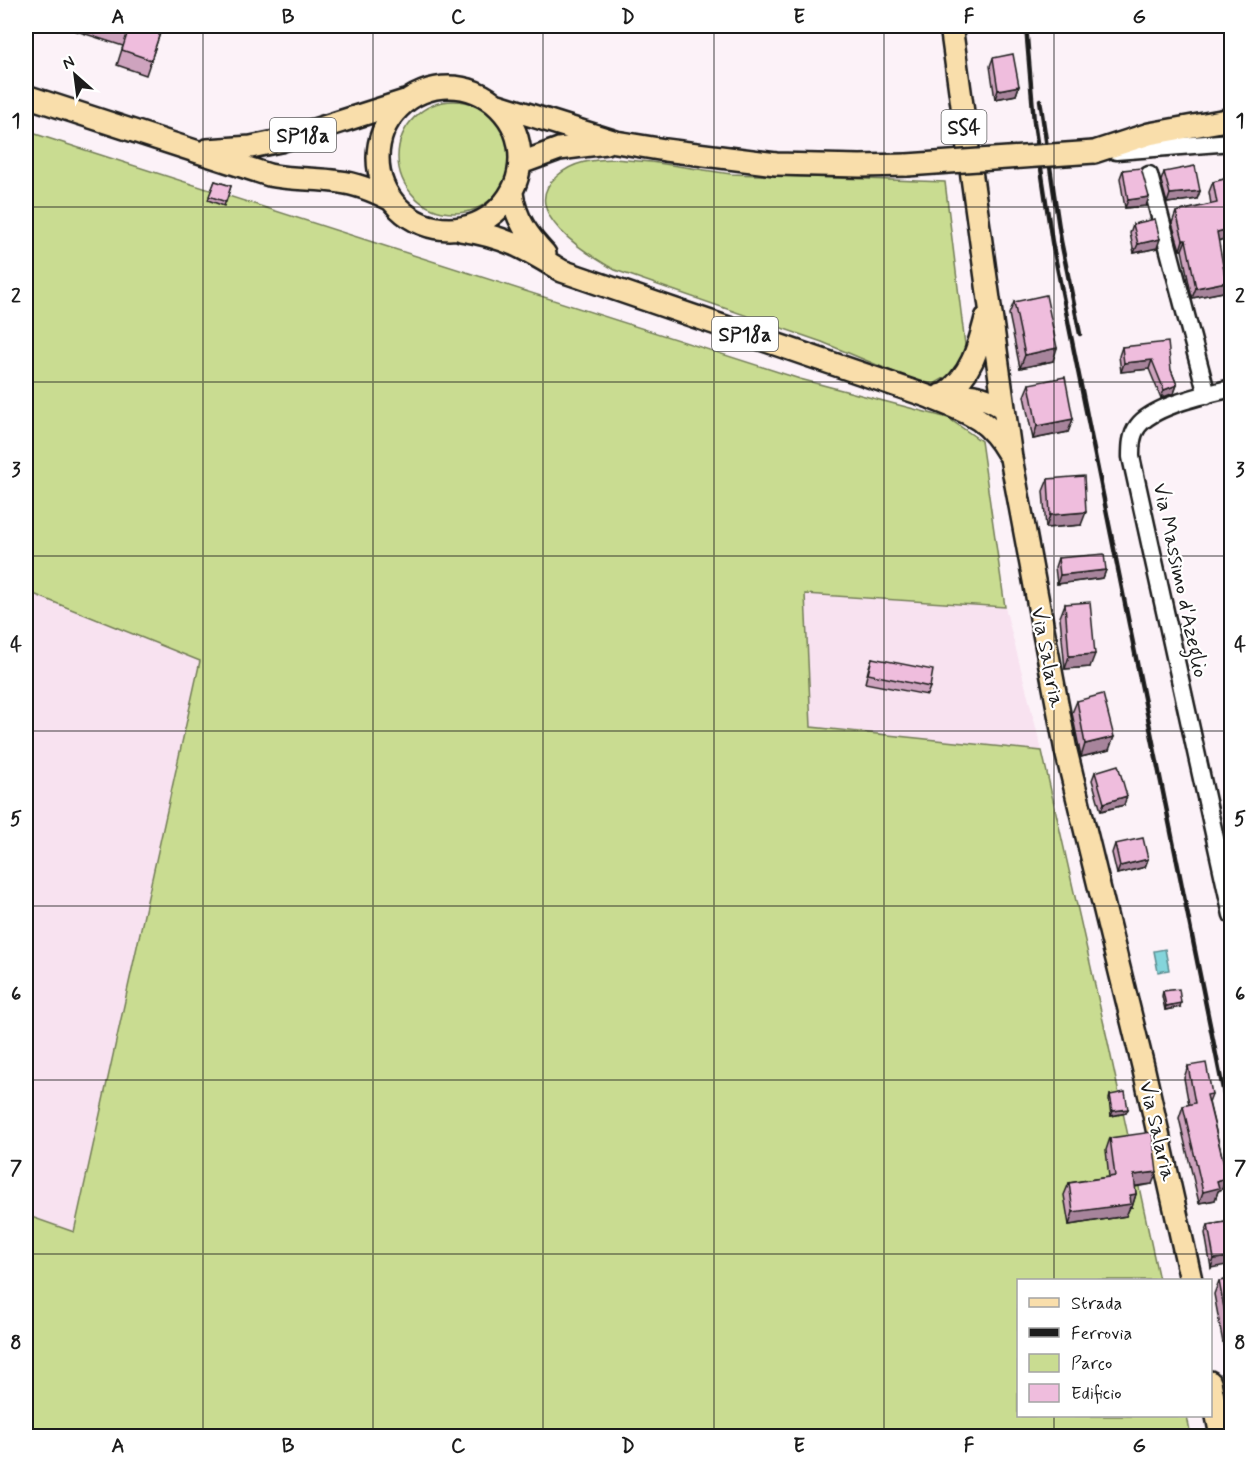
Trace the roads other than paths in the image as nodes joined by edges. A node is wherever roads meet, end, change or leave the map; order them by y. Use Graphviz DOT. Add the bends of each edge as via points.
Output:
graph roads {
  1 [pos="951,26"];
  2 [pos="26,96"];
  3 [pos="407,100"];
  4 [pos="498,105"];
  5 [pos="1232,119"];
  6 [pos="616,142"];
  7 [pos="1232,142"];
  8 [pos="194,150"];
  9 [pos="1094,152"];
  10 [pos="521,164"];
  11 [pos="1149,175"];
  12 [pos="513,193"];
  13 [pos="390,199"];
  14 [pos="461,230"];
  15 [pos="562,271"];
  16 [pos="988,306"];
  17 [pos="1232,388"];
  18 [pos="935,395"];
  19 [pos="1207,395"];
  20 [pos="1003,408"];
  21 [pos="980,418"];
  22 [pos="1011,458"];
  23 [pos="1232,915"];
  24 [pos="1191,1279"];
  25 [pos="1212,1392"];
  26 [pos="1221,1437"];
  1 -- 16 [label="main road, Via Salaria / SS4"];
  2 -- 8 [label="main road, SP18a"];
  3 -- 4 [label="main road" via="429,89 453,87 477,92"];
  3 -- 8 [label="main road, SP18a" via="280,141 252,147"];
  3 -- 13 [label="main road" via="391,116 381,135 377,157 380,179"];
  4 -- 6 [label="main road"];
  4 -- 10 [label="main road" via="519,142"];
  5 -- 9 [label="main road" via="1149,134"];
  6 -- 9 [label="main road, bridge" via="776,164 860,166"];
  6 -- 10 [label="main road" via="559,149"];
  7 -- 9 [label="street"];
  8 -- 13 [label="main road, SP18a" via="269,175 340,181"];
  10 -- 12 [label="main road"];
  11 -- 19 [label="street"];
  12 -- 14 [label="main road" via="481,223"];
  12 -- 15 [label="main road, SP18a" via="524,228"];
  13 -- 14 [label="main road" via="403,214 421,224 440,230"];
  14 -- 15 [label="main road, SP18a" via="507,240"];
  15 -- 18 [label="main road, SP18a"];
  16 -- 18 [label="main road" via="972,364 961,380"];
  16 -- 20 [label="main road, Via Salaria / SS4"];
  17 -- 19 [label="street, Via Massimo d'Azeglio"];
  18 -- 20 [label="main road" via="977,395"];
  18 -- 21 [label="main road"];
  19 -- 23 [label="street, Via Massimo d'Azeglio" via="1145,419 1134,433 1131,458"];
  20 -- 21 [label="main road"];
  20 -- 22 [label="main road, Via Salaria / SS4"];
  21 -- 22 [label="main road"];
  22 -- 24 [label="main road, Via Salaria / SS4" via="1066,751"];
  25 -- 26 [label="main road"];
}
